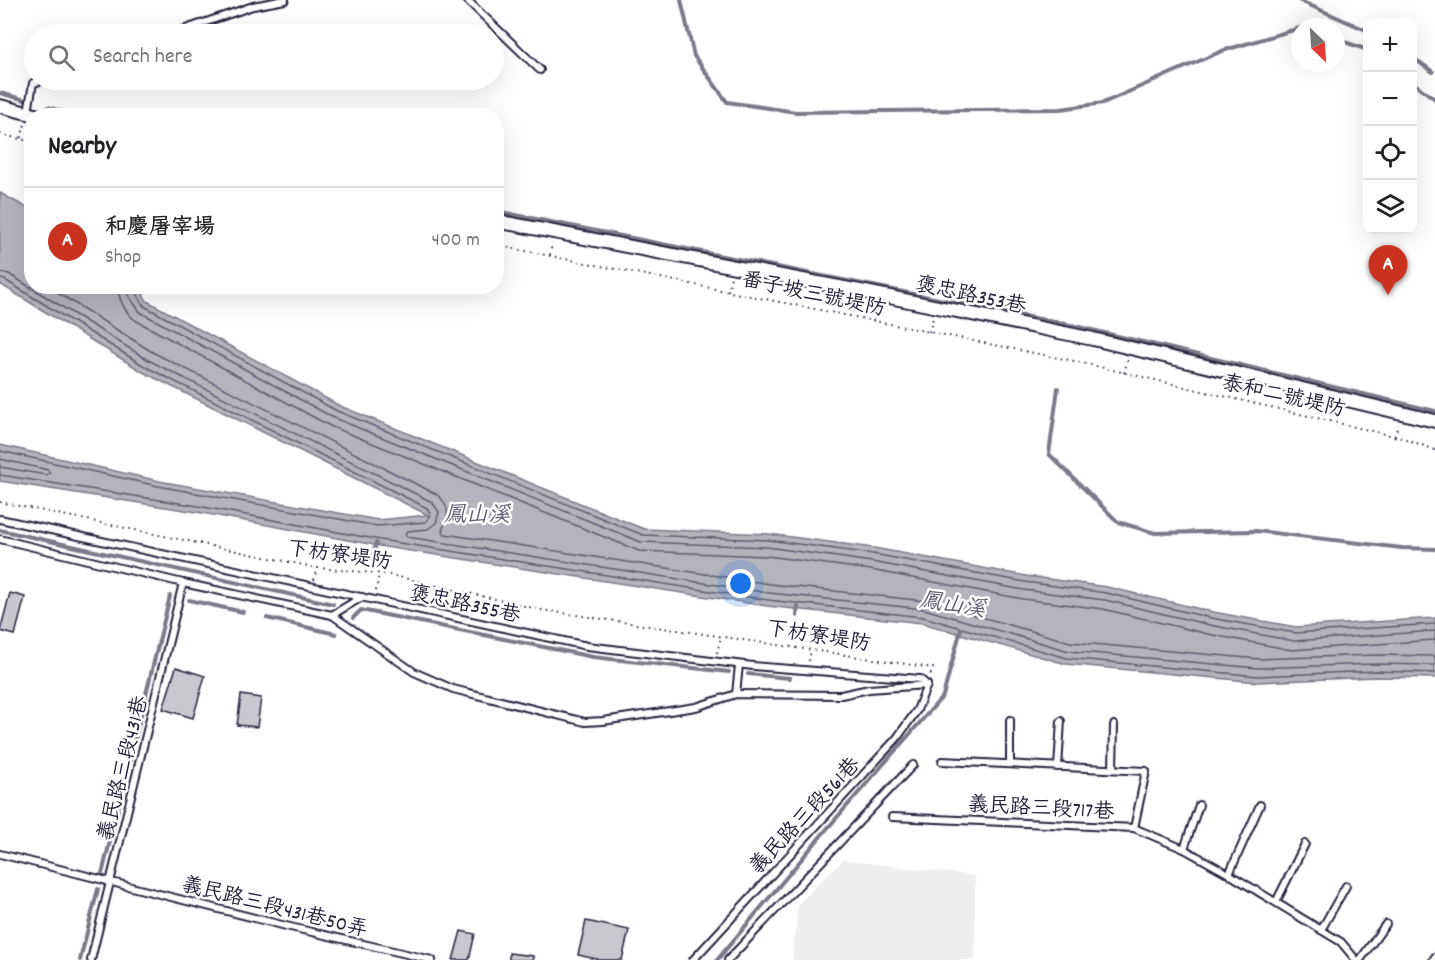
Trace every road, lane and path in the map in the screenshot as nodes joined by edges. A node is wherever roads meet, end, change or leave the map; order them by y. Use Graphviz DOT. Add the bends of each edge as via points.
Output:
graph roads {
  1 [pos="285,0"];
  2 [pos="467,0"];
  3 [pos="200,24"];
  4 [pos="492,24"];
  5 [pos="504,35"];
  6 [pos="540,70"];
  7 [pos="33,90"];
  8 [pos="0,106"];
  9 [pos="34,108"];
  10 [pos="24,112"];
  11 [pos="24,132"];
  12 [pos="0,134"];
  13 [pos="20,139"];
  14 [pos="24,140"];
  15 [pos="504,223"];
  16 [pos="504,246"];
  17 [pos="1124,373"];
  18 [pos="1435,421"];
  19 [pos="1435,450"];
  20 [pos="0,502"];
  21 [pos="0,519"];
  22 [pos="0,539"];
  23 [pos="379,574"];
  24 [pos="183,584"];
  25 [pos="362,597"];
  26 [pos="374,599"];
  27 [pos="332,615"];
  28 [pos="721,636"];
  29 [pos="811,648"];
  30 [pos="715,662"];
  31 [pos="739,665"];
  32 [pos="807,670"];
  33 [pos="927,685"];
  34 [pos="736,694"];
  35 [pos="1010,720"];
  36 [pos="1061,721"];
  37 [pos="1114,725"];
  38 [pos="942,761"];
  39 [pos="1010,764"];
  40 [pos="913,765"];
  41 [pos="1058,767"];
  42 [pos="1113,769"];
  43 [pos="1199,805"];
  44 [pos="1260,805"];
  45 [pos="892,817"];
  46 [pos="1134,828"];
  47 [pos="1305,844"];
  48 [pos="1184,849"];
  49 [pos="0,854"];
  50 [pos="1229,874"];
  51 [pos="111,882"];
  52 [pos="1346,886"];
  53 [pos="1276,902"];
  54 [pos="1386,924"];
  55 [pos="1321,930"];
  56 [pos="91,960"];
  57 [pos="432,960"];
  58 [pos="693,960"];
  59 [pos="728,960"];
  60 [pos="1358,960"];
  1 -- 3 [label="lane"];
  2 -- 4 [label="lane"];
  5 -- 6 [label="lane"];
  7 -- 9 [label="lane"];
  8 -- 10 [label="street"];
  11 -- 13 [label="path"];
  12 -- 13 [label="path"];
  13 -- 14 [label="path"];
  15 -- 18 [label="street, 褒忠路353巷" via="1082,336"];
  16 -- 17 [label="path, 番子坡三號堤防"];
  17 -- 19 [label="path, 泰和二號堤防" via="1406,439"];
  20 -- 23 [label="path, 下枋寮堤防" via="318,568"];
  21 -- 25 [label="lane, 褒忠路355巷"];
  22 -- 24 [label="lane"];
  23 -- 26 [label="path"];
  23 -- 28 [label="path, 下枋寮堤防" via="542,610"];
  24 -- 27 [label="lane"];
  24 -- 51 [label="lane, 義民路三段431巷"];
  25 -- 26 [label="lane, 褒忠路355巷"];
  25 -- 27 [label="lane"];
  26 -- 30 [label="lane, 褒忠路355巷" via="586,646"];
  27 -- 34 [label="lane" via="414,672 453,689 585,722 696,706"];
  28 -- 29 [label="path, 下枋寮堤防"];
  28 -- 30 [label="path"];
  29 -- 32 [label="path"];
  29 -- 33 [label="path, 下枋寮堤防" via="933,668"];
  30 -- 31 [label="lane, 褒忠路355巷"];
  31 -- 32 [label="lane, 褒忠路355巷"];
  31 -- 34 [label="lane"];
  32 -- 33 [label="lane, 褒忠路355巷" via="920,679"];
  33 -- 34 [label="lane" via="841,695"];
  33 -- 58 [label="lane, 義民路三段561巷" via="917,710 897,738"];
  35 -- 39 [label="lane"];
  36 -- 41 [label="lane"];
  37 -- 42 [label="lane"];
  38 -- 39 [label="lane"];
  39 -- 41 [label="lane"];
  40 -- 59 [label="lane, 義民路三段561巷"];
  41 -- 42 [label="lane"];
  42 -- 46 [label="lane" via="1146,771"];
  43 -- 48 [label="lane"];
  44 -- 50 [label="lane"];
  45 -- 46 [label="lane, 義民路三段717巷"];
  46 -- 48 [label="lane, 義民路三段717巷"];
  47 -- 53 [label="lane"];
  48 -- 50 [label="lane, 義民路三段717巷"];
  49 -- 51 [label="lane, 義民路三段431巷50弄"];
  50 -- 53 [label="lane, 義民路三段717巷"];
  51 -- 56 [label="lane, 義民路三段431巷"];
  51 -- 57 [label="lane, 義民路三段431巷50弄"];
  52 -- 55 [label="lane"];
  53 -- 55 [label="lane, 義民路三段717巷"];
  54 -- 60 [label="lane, 義民路三段717巷"];
  55 -- 60 [label="lane, 義民路三段717巷" via="1341,942"];
}
